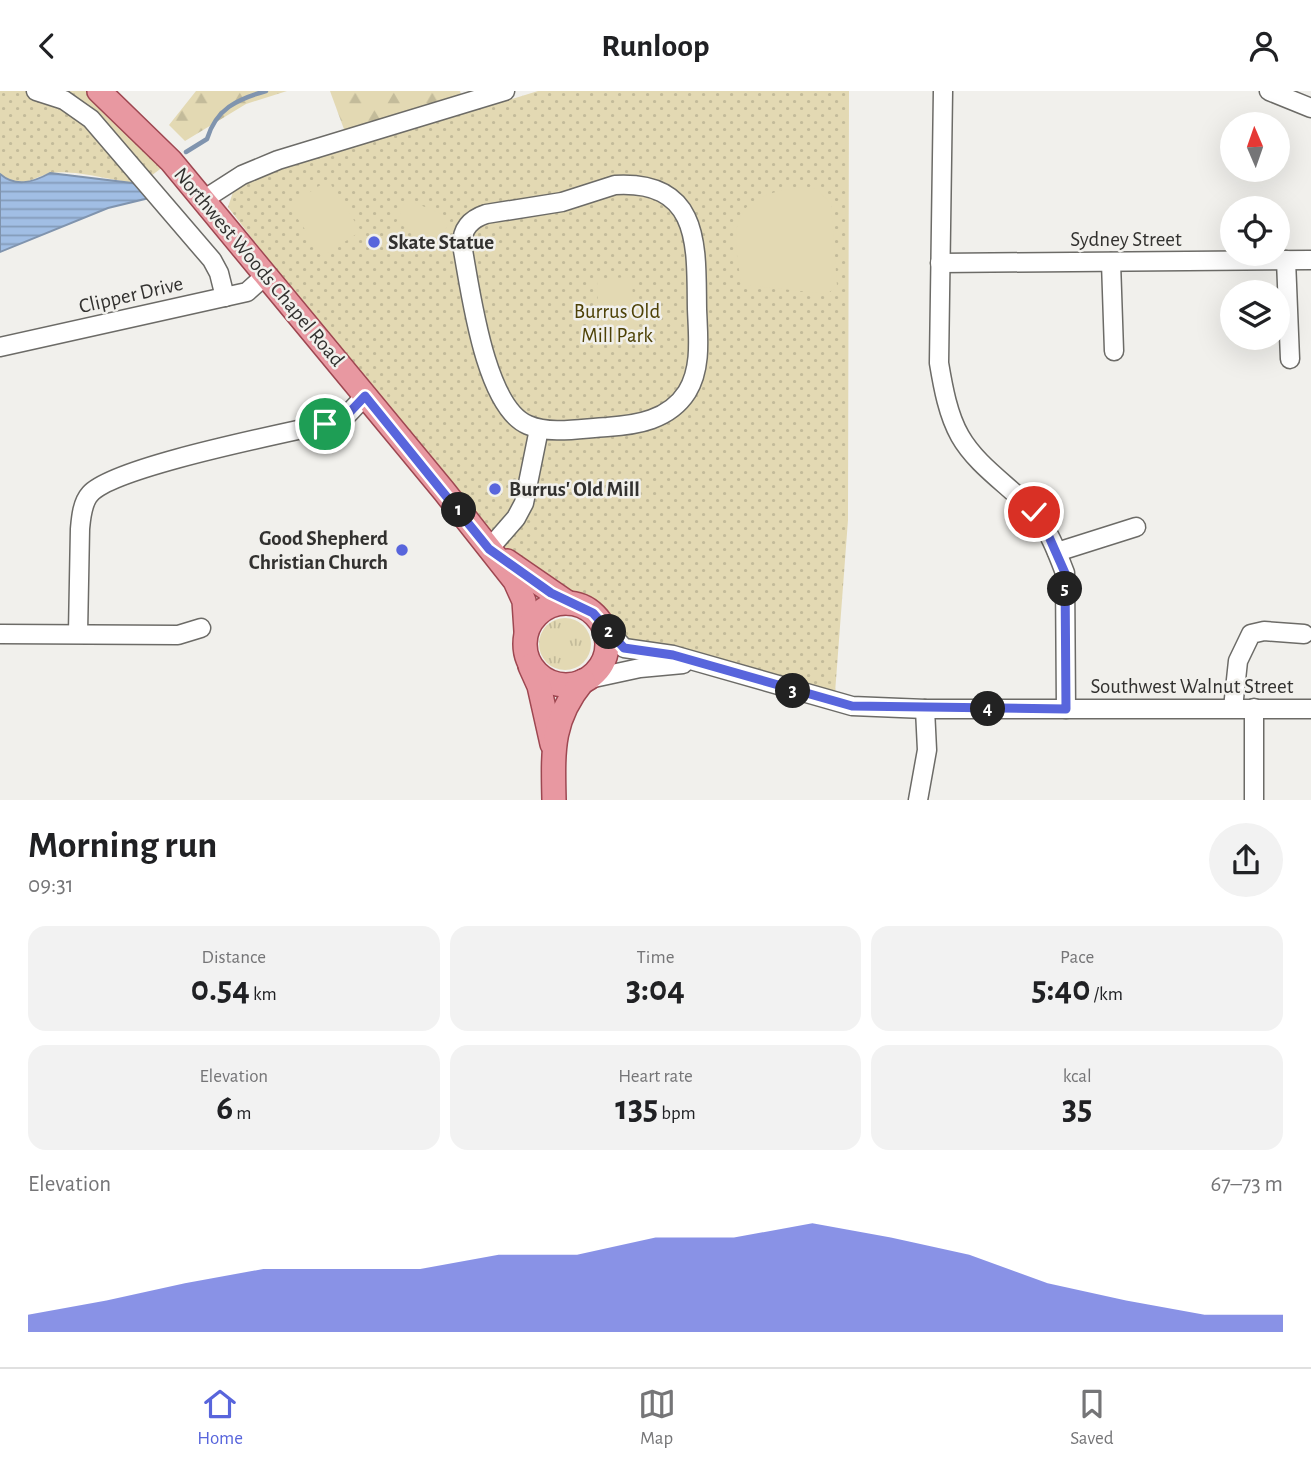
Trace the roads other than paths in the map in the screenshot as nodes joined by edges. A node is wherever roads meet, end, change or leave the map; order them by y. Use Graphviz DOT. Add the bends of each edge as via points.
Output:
graph roads {
  1 [pos="36,91"];
  2 [pos="99,91"];
  3 [pos="505,91"];
  4 [pos="943,91"];
  5 [pos="1269,91"];
  6 [pos="1311,108"];
  7 [pos="203,200"];
  8 [pos="1290,260"];
  9 [pos="1311,260"];
  10 [pos="1220,261"];
  11 [pos="1111,262"];
  12 [pos="940,263"];
  13 [pos="1286,266"];
  14 [pos="267,275"];
  15 [pos="225,297"];
  16 [pos="0,347"];
  17 [pos="1114,351"];
  18 [pos="1290,359"];
  19 [pos="365,396"];
  20 [pos="539,429"];
  21 [pos="1136,527"];
  22 [pos="489,549"];
  23 [pos="1057,552"];
  24 [pos="568,603"];
  25 [pos="601,623"];
  26 [pos="201,628"];
  27 [pos="526,631"];
  28 [pos="78,633"];
  29 [pos="0,634"];
  30 [pos="1304,634"];
  31 [pos="527,658"];
  32 [pos="700,664"];
  33 [pos="586,680"];
  34 [pos="1233,708"];
  35 [pos="1254,708"];
  36 [pos="925,709"];
  37 [pos="1066,709"];
  38 [pos="1311,709"];
  39 [pos="553,747"];
  40 [pos="554,800"];
  41 [pos="918,800"];
  42 [pos="1254,800"];
  1 -- 15 [label="street" via="64,100 91,119 212,260"];
  2 -- 7 [label="main road, Northwest Woods Chapel Road" via="144,131"];
  3 -- 7 [label="street" via="278,160 242,175"];
  4 -- 12 [label="street"];
  5 -- 6 [label="street"];
  7 -- 14 [label="main road, Northwest Woods Chapel Road"];
  8 -- 9 [label="street, Sydney Street"];
  10 -- 11 [label="street, Sydney Street"];
  11 -- 12 [label="street, Sydney Street"];
  11 -- 17 [label="street"];
  12 -- 23 [label="street" via="939,363 944,394 960,436 1034,512"];
  13 -- 18 [label="street"];
  14 -- 15 [label="street, Clipper Drive" via="247,292"];
  14 -- 19 [label="main road, Northwest Woods Chapel Road"];
  15 -- 16 [label="street, Clipper Drive"];
  19 -- 22 [label="main road, Northwest Woods Chapel Road"];
  19 -- 28 [label="street" via="348,414 325,424 127,472 90,494 80,529"];
  20 -- 20 [label="street" via="647,422 678,403 692,383 699,343 696,240 686,216 662,194 634,185 615,185 562,202 486,214 464,232 462,245 485,361 515,416"];
  20 -- 22 [label="street" via="524,503"];
  21 -- 23 [label="street"];
  22 -- 24 [label="main road, Northwest Woods Chapel Road"];
  22 -- 27 [label="main road, Northwest Woods Chapel Road" via="515,581 524,601"];
  23 -- 37 [label="street" via="1065,573"];
  24 -- 25 [label="main road" via="593,613"];
  24 -- 27 [label="main road" via="542,610"];
  25 -- 32 [label="street, Southwest Walnut Street" via="624,648"];
  25 -- 33 [label="main road" via="607,649"];
  26 -- 28 [label="street" via="178,635"];
  27 -- 31 [label="main road"];
  28 -- 29 [label="street"];
  30 -- 34 [label="street" via="1251,634 1238,661"];
  31 -- 33 [label="main road" via="533,670 556,684"];
  31 -- 39 [label="main road" via="539,686"];
  32 -- 33 [label="street, Southwest Walnut Street" via="640,668"];
  32 -- 36 [label="street, Southwest Walnut Street" via="852,706"];
  33 -- 39 [label="main road" via="562,711"];
  34 -- 35 [label="street, Southwest Walnut Street"];
  34 -- 37 [label="street, Southwest Walnut Street"];
  35 -- 38 [label="street, Southwest Walnut Street"];
  35 -- 42 [label="street"];
  36 -- 37 [label="street, Southwest Walnut Street"];
  36 -- 41 [label="street" via="927,750"];
  39 -- 40 [label="main road"];
}
